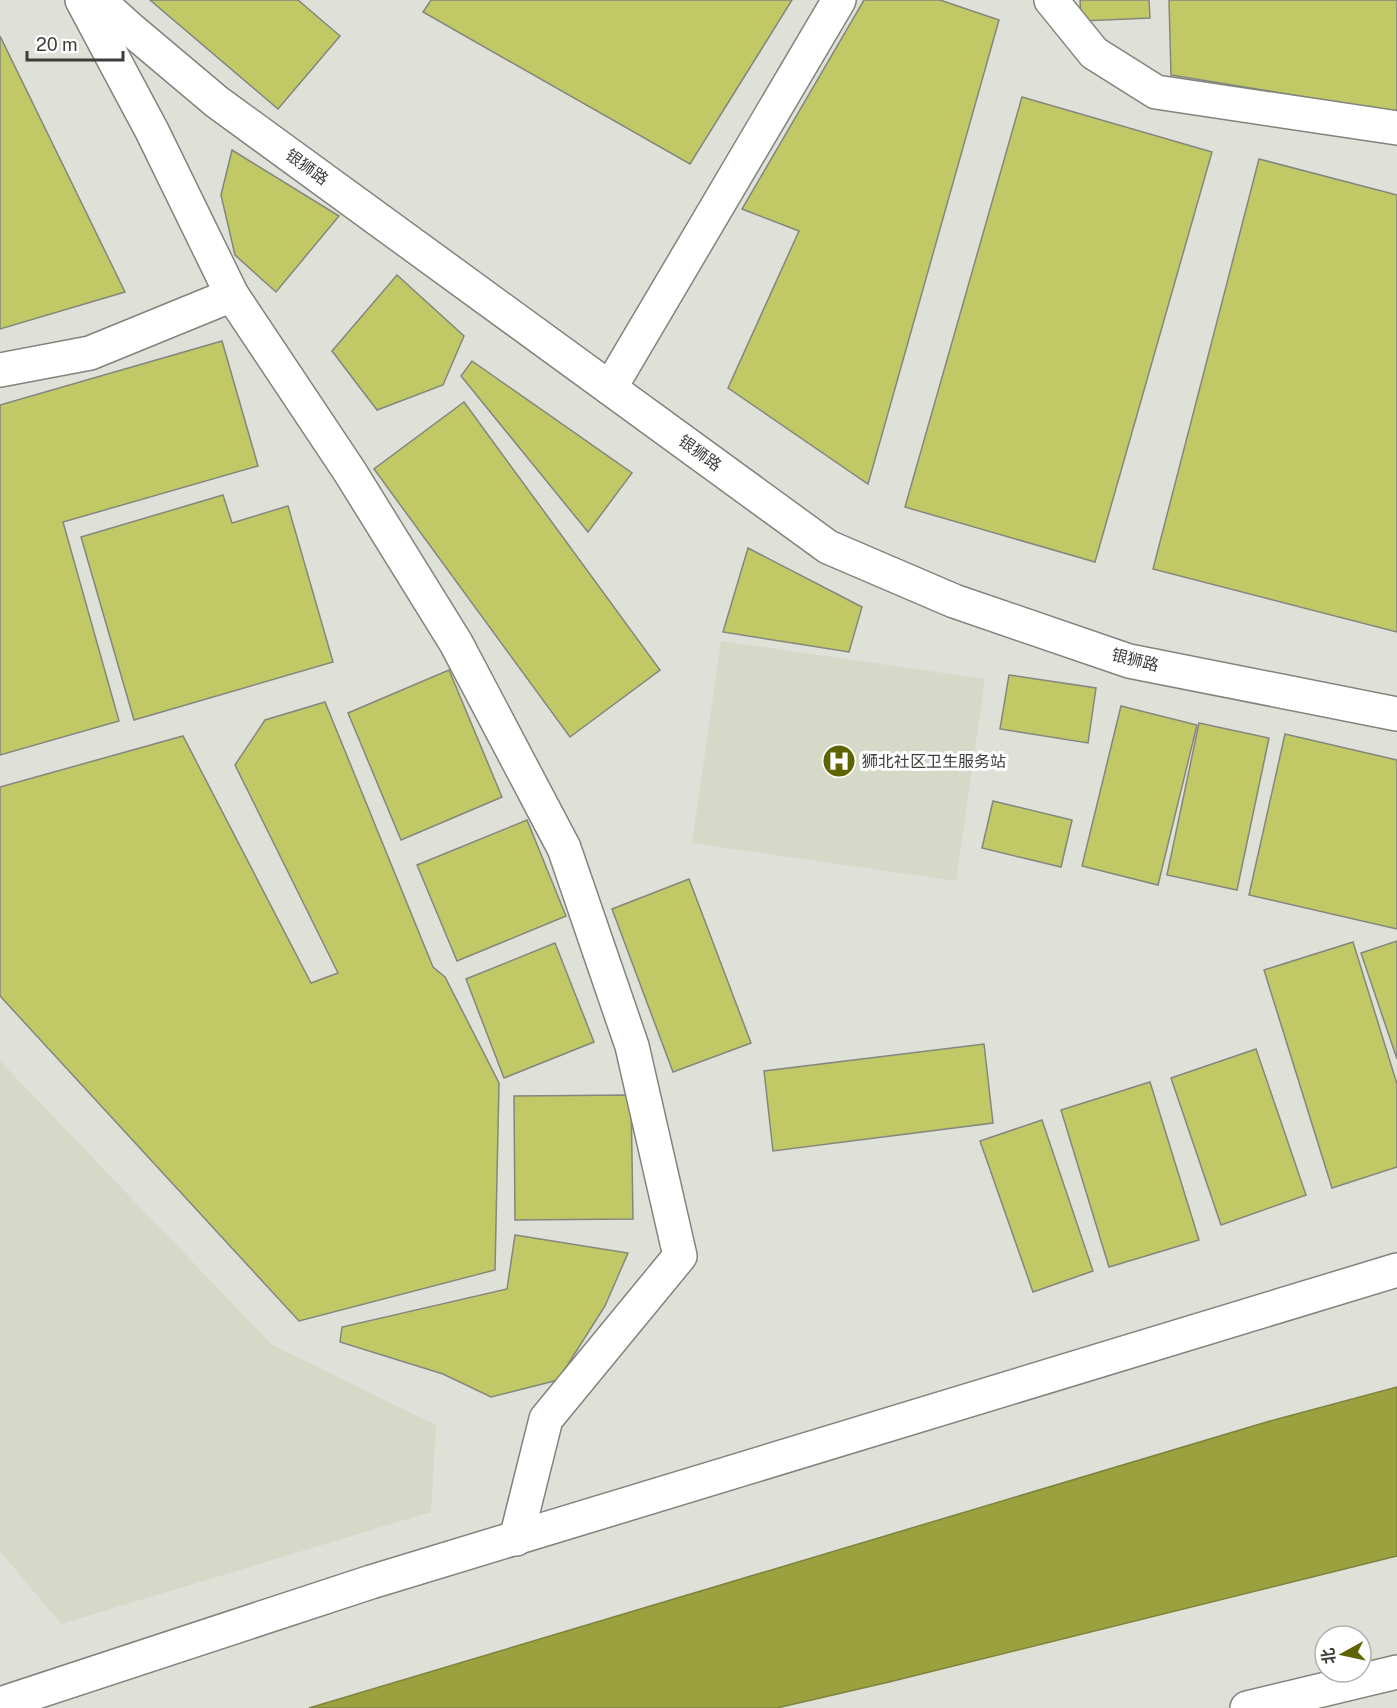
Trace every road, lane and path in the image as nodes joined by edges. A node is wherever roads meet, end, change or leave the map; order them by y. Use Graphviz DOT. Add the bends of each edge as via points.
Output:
graph roads {
  1 [pos="82,0"];
  2 [pos="98,0"];
  3 [pos="839,0"];
  4 [pos="1051,0"];
  5 [pos="1397,128"];
  6 [pos="232,295"];
  7 [pos="0,370"];
  8 [pos="610,388"];
  9 [pos="1397,714"];
  10 [pos="1397,1270"];
  11 [pos="516,1539"];
  12 [pos="1397,1672"];
  13 [pos="0,1704"];
  14 [pos="1247,1708"];
  1 -- 6 [label="main road" via="153,131"];
  2 -- 8 [label="main road, 银狮路" via="217,102"];
  3 -- 8 [label="main road"];
  4 -- 5 [label="main road" via="1094,53 1156,92"];
  6 -- 7 [label="main road" via="90,353"];
  6 -- 11 [label="main road" via="350,472 456,643 564,848 632,1046 680,1256 546,1419"];
  8 -- 9 [label="main road, 银狮路" via="828,547 954,601 1129,661"];
  10 -- 11 [label="main road"];
  11 -- 13 [label="main road"];
  12 -- 14 [label="main road"];
}
